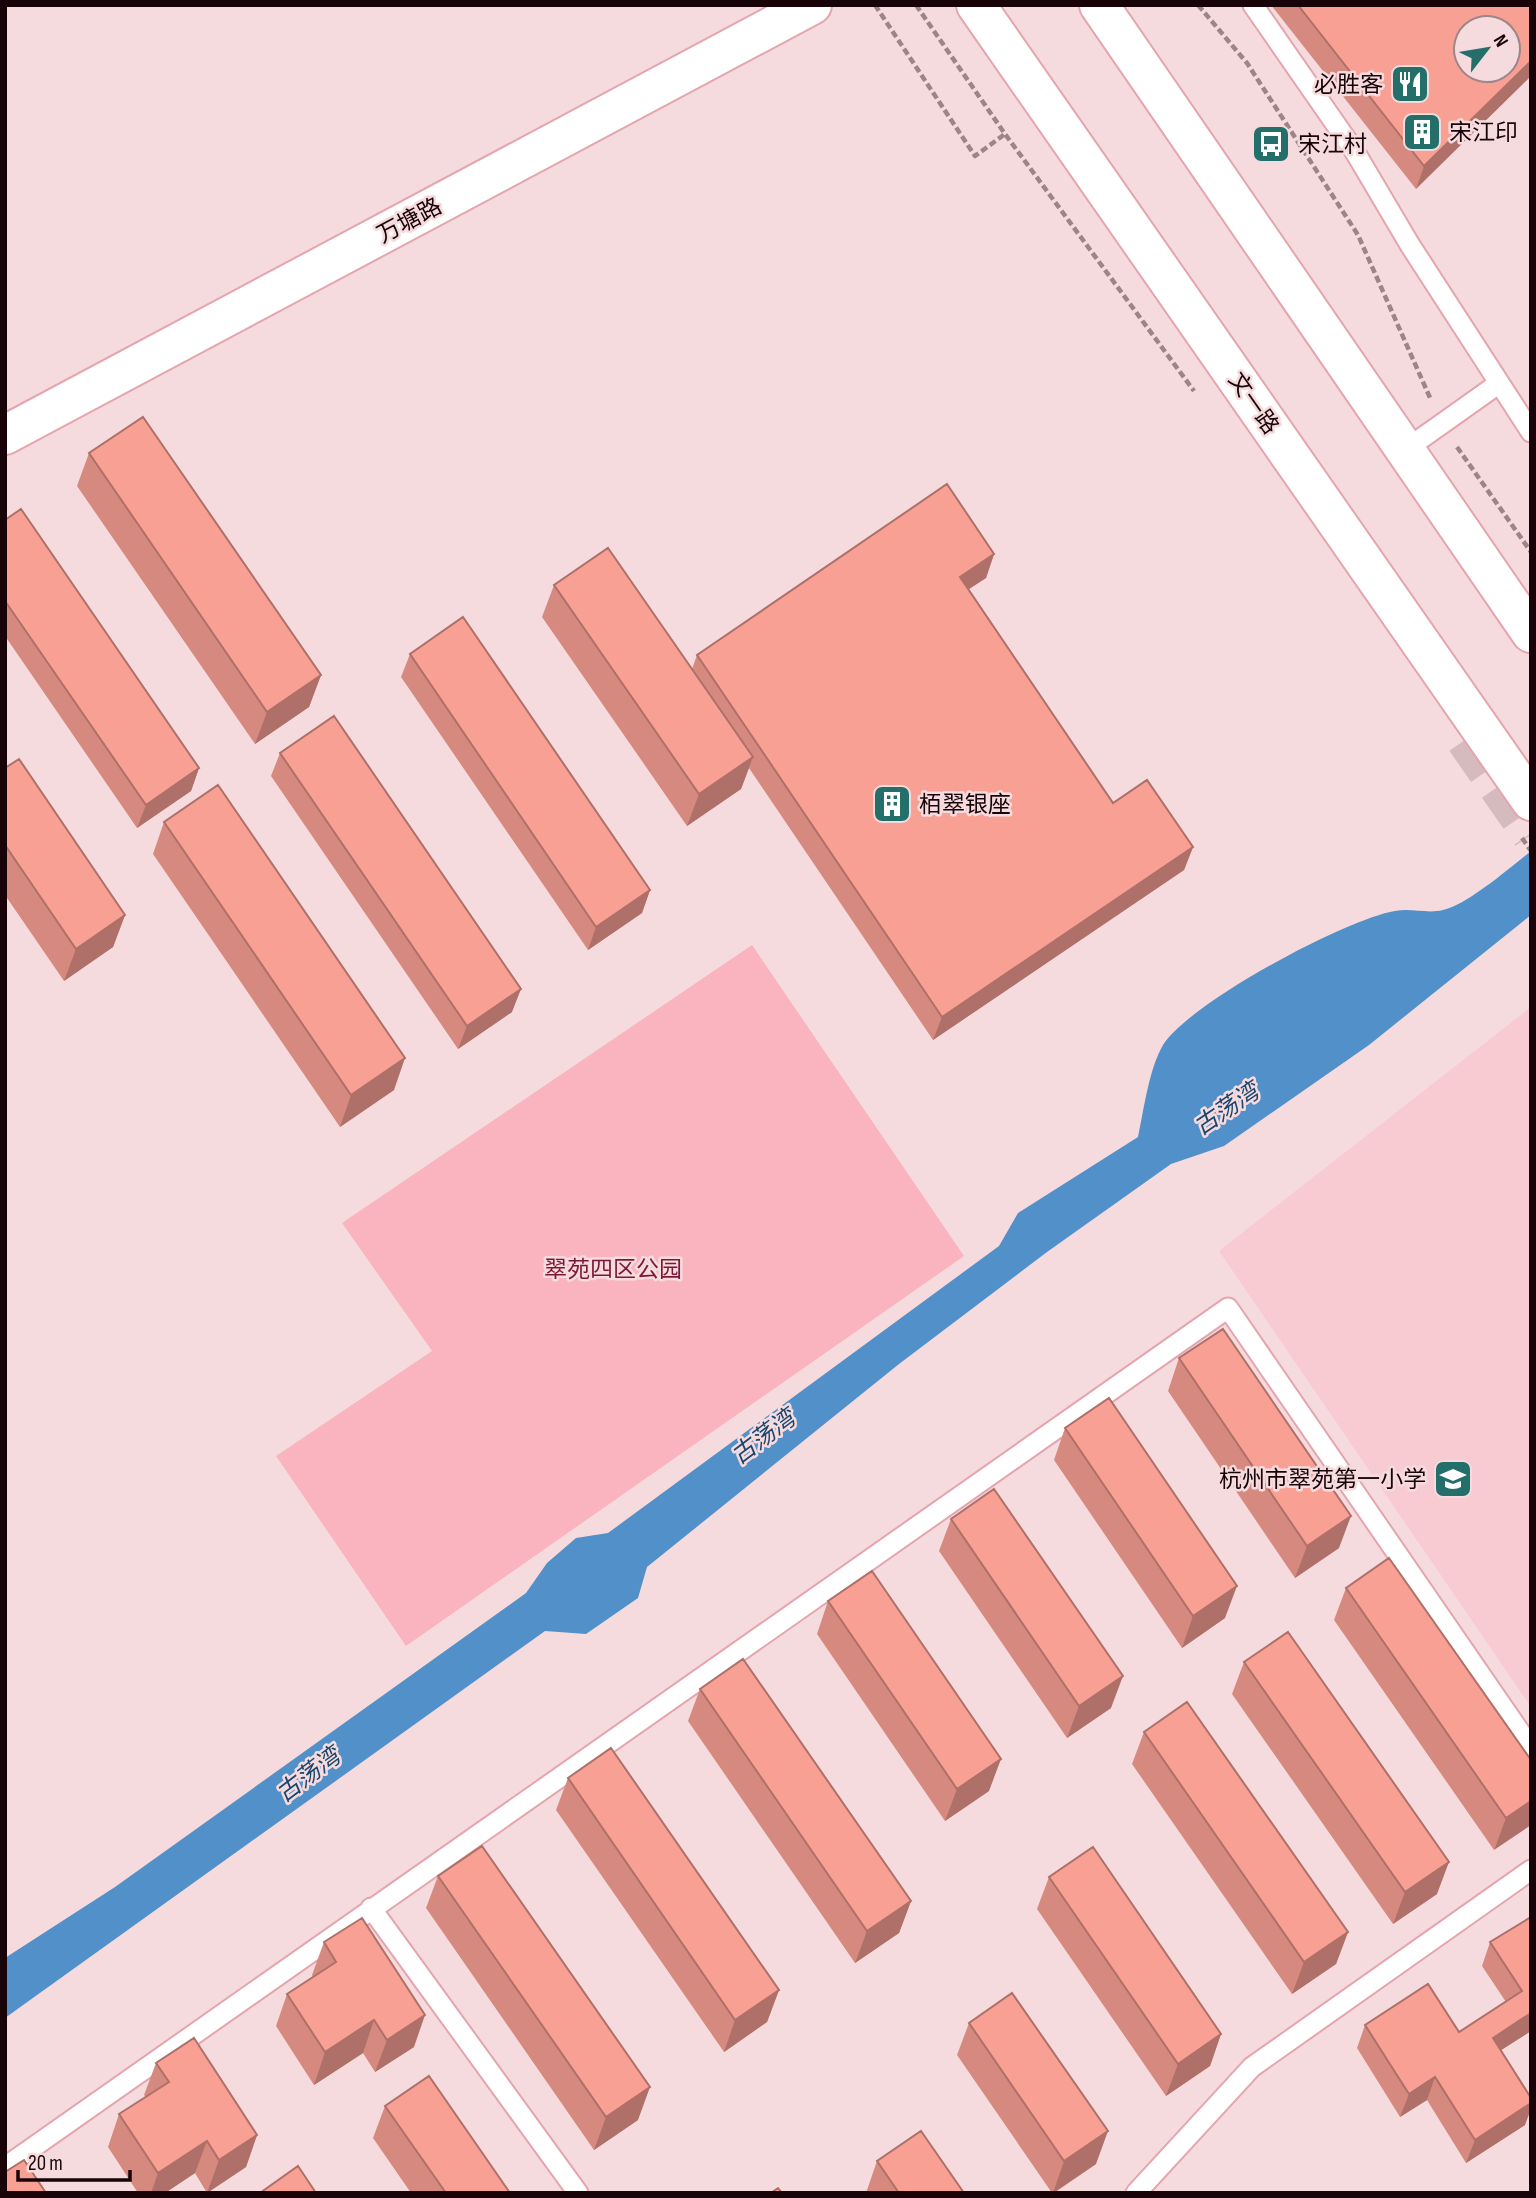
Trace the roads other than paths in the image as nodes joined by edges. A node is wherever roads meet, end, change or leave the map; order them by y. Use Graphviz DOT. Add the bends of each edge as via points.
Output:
graph roads {
  1 [pos="812,5"];
  2 [pos="976,5"];
  3 [pos="1099,5"];
  4 [pos="1253,5"];
  5 [pos="1498,384"];
  6 [pos="1531,432"];
  7 [pos="5,435"];
  8 [pos="1405,450"];
  9 [pos="1531,633"];
  10 [pos="1531,801"];
  11 [pos="1531,1748"];
  12 [pos="1531,1870"];
  13 [pos="372,1908"];
  14 [pos="5,2167"];
  15 [pos="578,2193"];
  16 [pos="1136,2193"];
  1 -- 7 [label="main road, 万塘路"];
  2 -- 10 [label="main road, 文一路"];
  3 -- 8 [label="main road"];
  4 -- 5 [label="lane" via="1355,152"];
  5 -- 6 [label="lane"];
  5 -- 8 [label="lane"];
  8 -- 9 [label="main road"];
  11 -- 13 [label="lane" via="1228,1308"];
  12 -- 16 [label="lane" via="1252,2067"];
  13 -- 14 [label="lane"];
  13 -- 15 [label="lane"];
}
